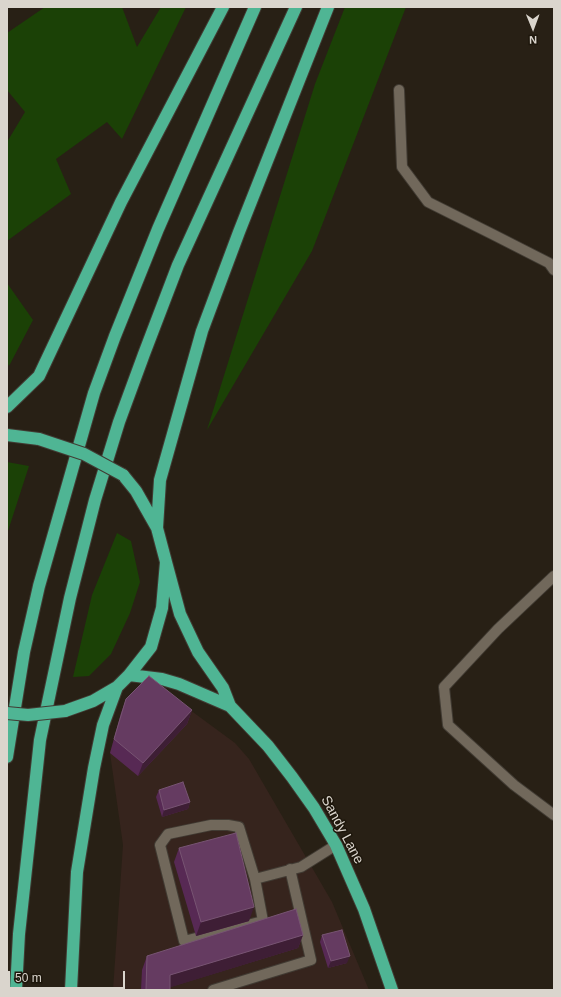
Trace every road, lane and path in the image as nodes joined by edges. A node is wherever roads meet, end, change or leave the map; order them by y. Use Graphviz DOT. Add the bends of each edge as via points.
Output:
graph roads {
  1 [pos="223,7"];
  2 [pos="255,7"];
  3 [pos="296,7"];
  4 [pos="328,7"];
  5 [pos="399,90"];
  6 [pos="554,270"];
  7 [pos="7,408"];
  8 [pos="7,435"];
  9 [pos="157,528"];
  10 [pos="166,562"];
  11 [pos="554,576"];
  12 [pos="129,675"];
  13 [pos="117,687"];
  14 [pos="230,706"];
  15 [pos="7,713"];
  16 [pos="7,756"];
  17 [pos="554,815"];
  18 [pos="336,846"];
  19 [pos="290,869"];
  20 [pos="255,879"];
  21 [pos="16,990"];
  22 [pos="71,990"];
  23 [pos="213,990"];
  24 [pos="392,990"];
  1 -- 7 [label="highway" via="121,202 39,376"];
  2 -- 16 [label="highway" via="158,229 114,336 94,393 39,586 24,652"];
  3 -- 21 [label="highway" via="178,265 127,401 95,500 70,598 40,740 19,934"];
  4 -- 9 [label="highway" via="202,331 160,480"];
  5 -- 6 [label="lane" via="402,167 428,202 549,263"];
  8 -- 9 [label="highway, bridge" via="39,439 84,454 123,475 136,491"];
  9 -- 10 [label="highway, Sandy Lane"];
  10 -- 12 [label="highway" via="162,608 151,647"];
  10 -- 14 [label="highway, Sandy Lane" via="180,614 198,652 223,688"];
  11 -- 17 [label="lane" via="498,629 444,687 448,725 514,785"];
  12 -- 13 [label="highway"];
  12 -- 14 [label="highway, Sandy Lane" via="179,684"];
  13 -- 15 [label="highway, bridge" via="93,701 65,711 28,715"];
  13 -- 22 [label="highway" via="103,725 77,872"];
  14 -- 18 [label="highway, Sandy Lane" via="268,746 292,777"];
  18 -- 19 [label="lane" via="301,867"];
  18 -- 24 [label="highway, Sandy Lane" via="364,909"];
  19 -- 20 [label="lane"];
  19 -- 23 [label="lane" via="311,960"];
  20 -- 20 [label="lane" via="239,827 228,824 211,825 168,834 160,845 184,941 263,921"];
}
